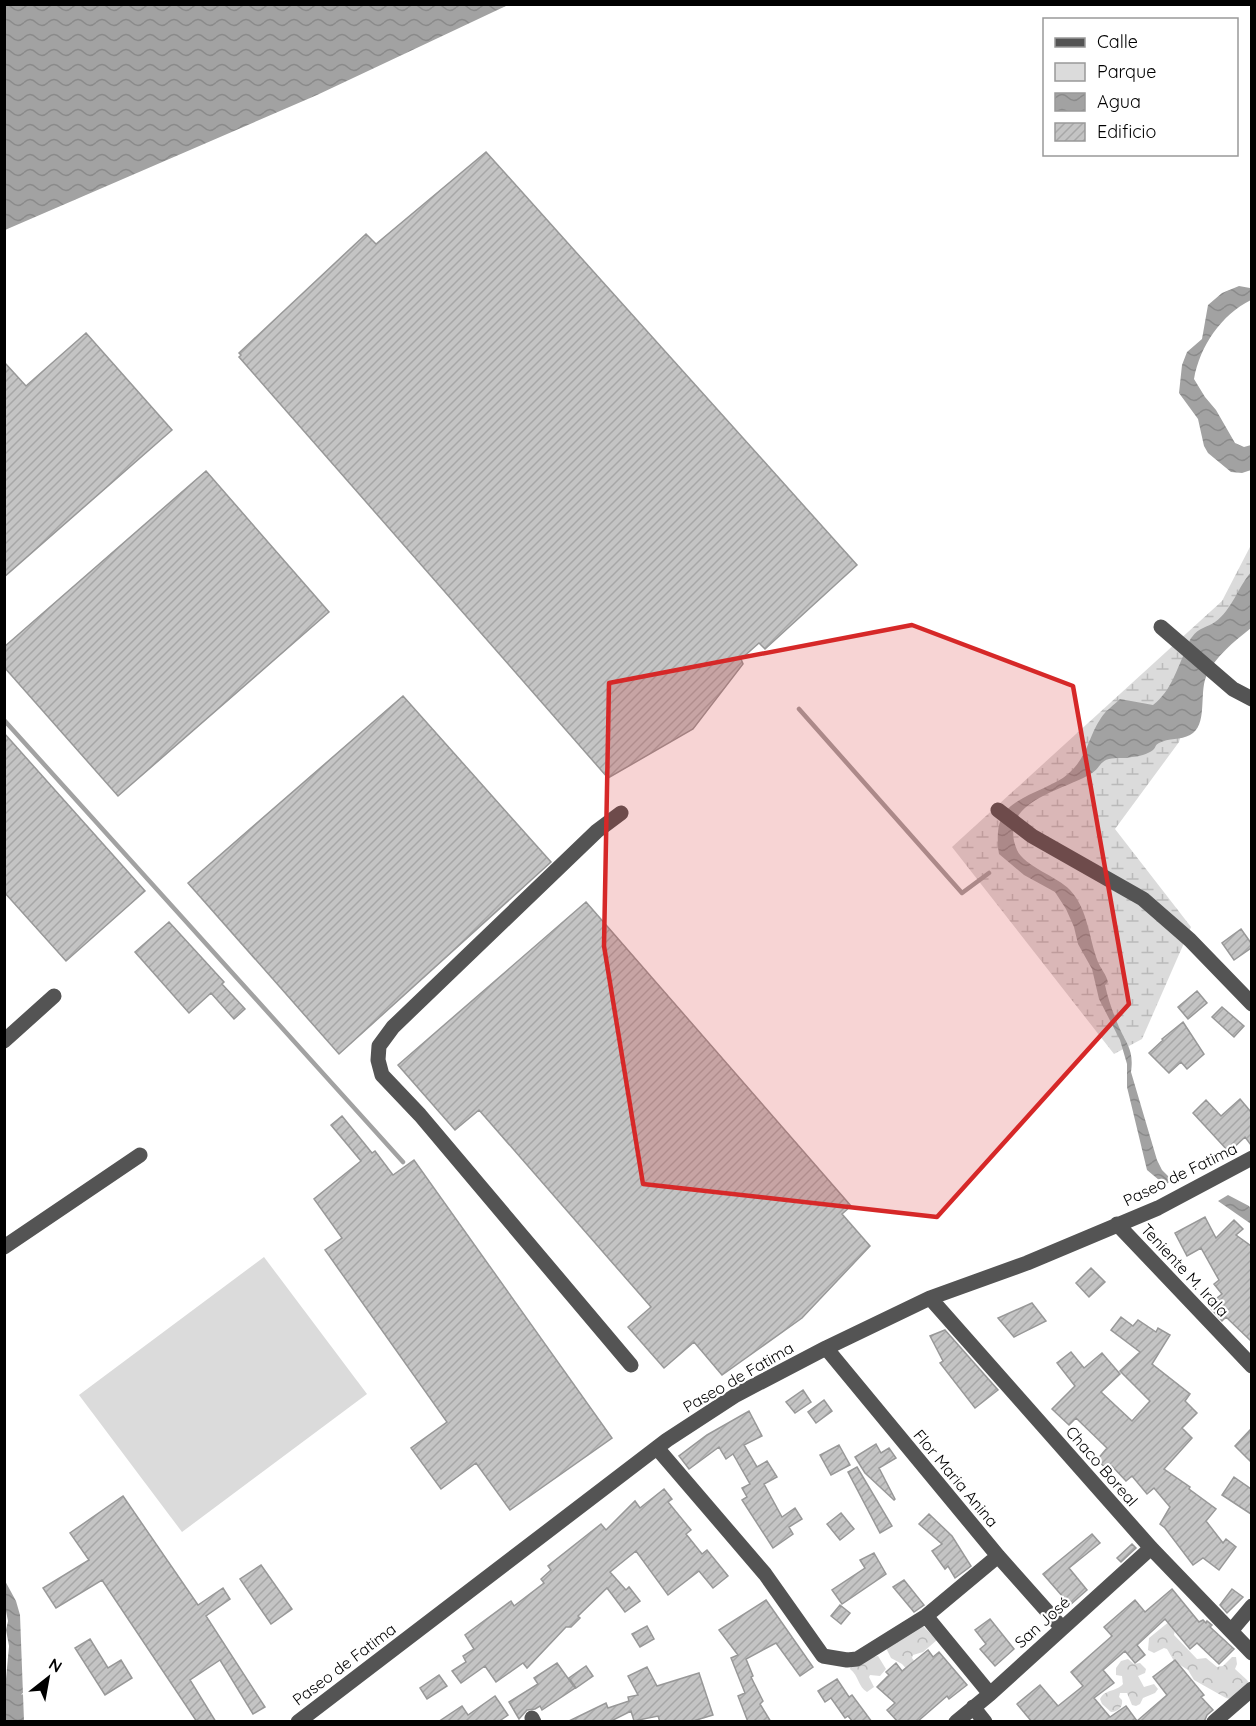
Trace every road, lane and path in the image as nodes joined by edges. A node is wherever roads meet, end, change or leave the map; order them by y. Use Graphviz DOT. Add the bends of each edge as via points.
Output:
graph roads {
  1 [pos="1161,627"];
  2 [pos="1251,699"];
  3 [pos="998,810"];
  4 [pos="621,813"];
  5 [pos="54,996"];
  6 [pos="1251,1004"];
  7 [pos="4,1041"];
  8 [pos="140,1155"];
  9 [pos="1251,1158"];
  10 [pos="1117,1224"];
  11 [pos="4,1247"];
  12 [pos="930,1298"];
  13 [pos="826,1348"];
  14 [pos="632,1365"];
  15 [pos="1251,1366"];
  16 [pos="657,1448"];
  17 [pos="1151,1548"];
  18 [pos="998,1556"];
  19 [pos="1251,1606"];
  20 [pos="926,1616"];
  21 [pos="1062,1628"];
  22 [pos="1231,1631"];
  23 [pos="1251,1653"];
  24 [pos="1251,1689"];
  25 [pos="990,1694"];
  26 [pos="974,1707"];
  27 [pos="298,1722"];
  28 [pos="956,1722"];
  29 [pos="985,1722"];
  30 [pos="1215,1722"];
  1 -- 2 [label="street" via="1233,689"];
  3 -- 6 [label="street" via="1032,836 1143,900 1190,940"];
  4 -- 14 [label="street" via="597,831 393,1027 379,1046 378,1060 382,1075"];
  5 -- 7 [label="street"];
  8 -- 11 [label="street"];
  9 -- 10 [label="street, Paseo de Fatima" via="1158,1208"];
  10 -- 12 [label="street, Paseo de Fatima"];
  10 -- 15 [label="street, Teniente M. Irala"];
  12 -- 13 [label="street, Paseo de Fatima"];
  12 -- 17 [label="street, Chaco Boreal"];
  13 -- 16 [label="street, Paseo de Fatima" via="736,1395"];
  13 -- 18 [label="street, Flor Maria Anina"];
  16 -- 20 [label="street" via="765,1574 823,1656 857,1659"];
  16 -- 27 [label="street, Paseo de Fatima"];
  17 -- 21 [label="street, San José"];
  17 -- 22 [label="street, Chaco Boreal"];
  18 -- 20 [label="street"];
  18 -- 21 [label="street, Flor Maria Anina"];
  19 -- 22 [label="street"];
  20 -- 25 [label="street"];
  21 -- 25 [label="street, San José"];
  22 -- 23 [label="street, Chaco Boreal"];
  24 -- 30 [label="street"];
  25 -- 26 [label="street, San José"];
  26 -- 28 [label="street, San José"];
  26 -- 29 [label="street"];
}
